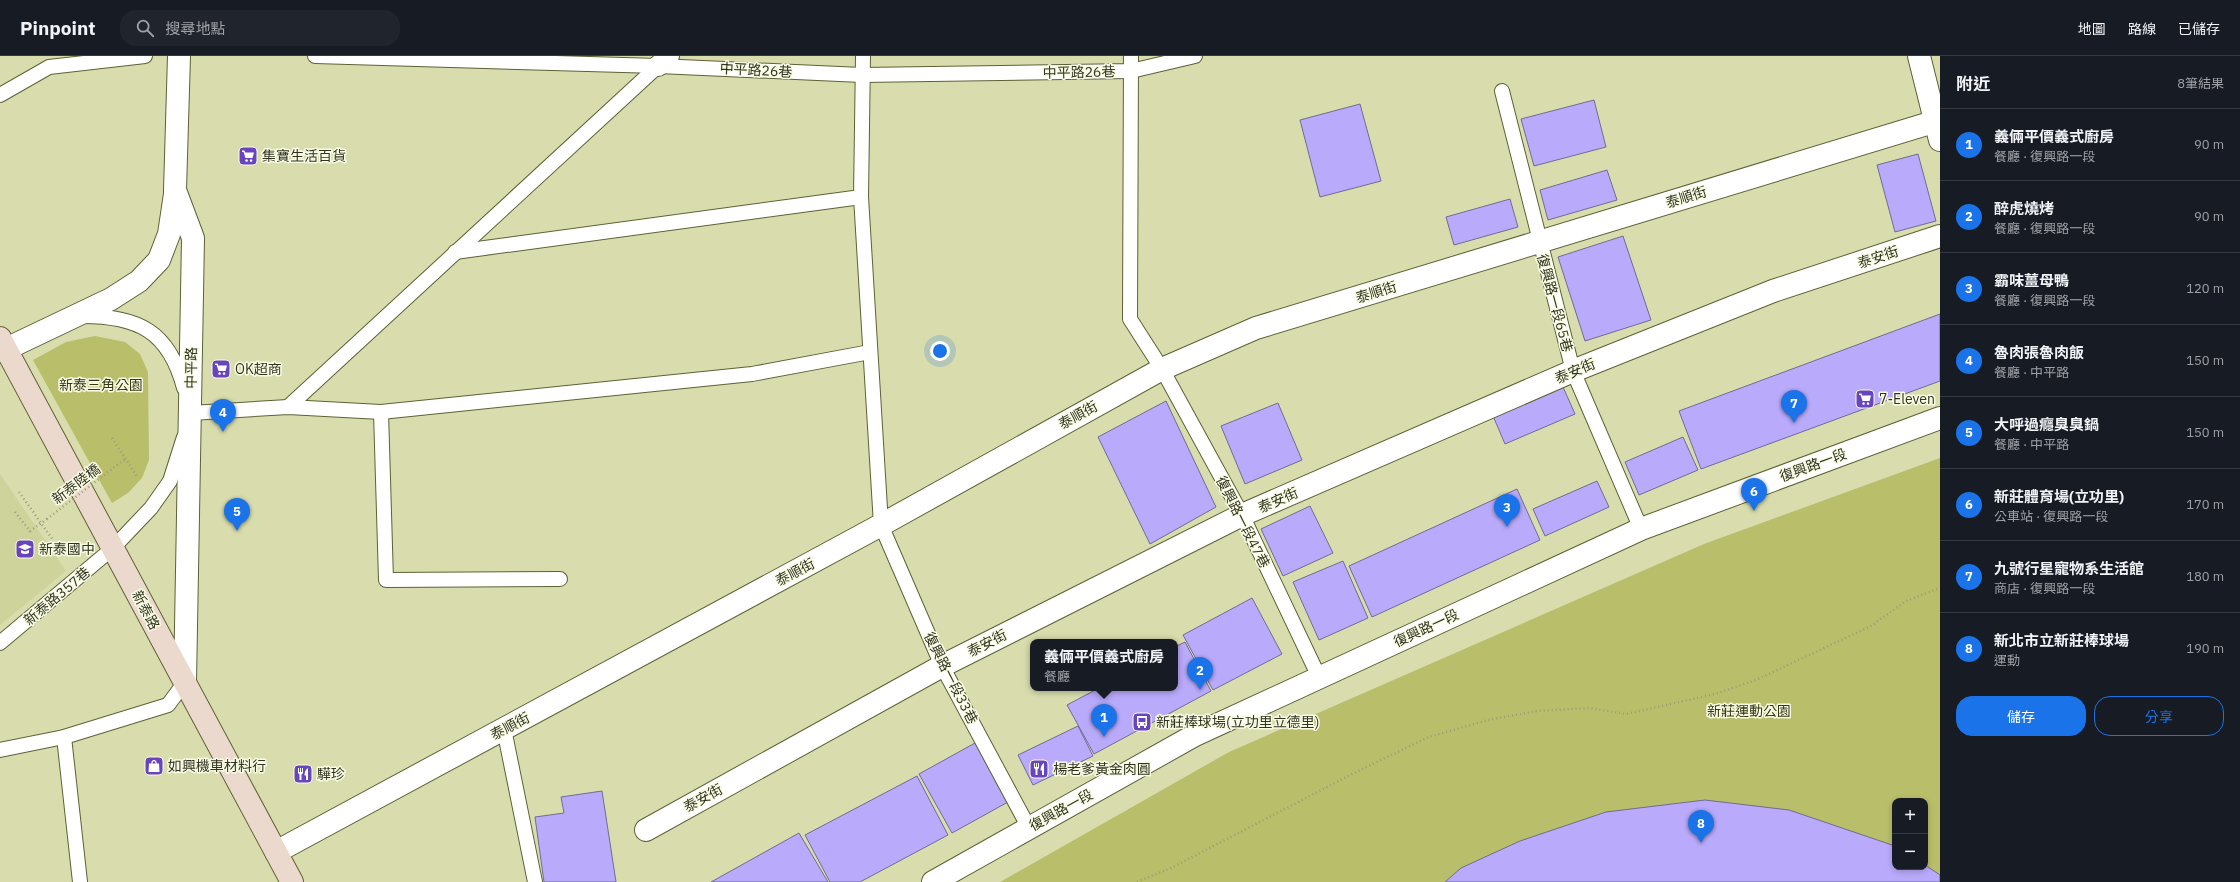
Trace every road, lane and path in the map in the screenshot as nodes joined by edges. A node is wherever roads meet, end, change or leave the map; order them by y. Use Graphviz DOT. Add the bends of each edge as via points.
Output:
graph roads {
  1 [pos="145,56"];
  2 [pos="179,56"];
  3 [pos="315,56"];
  4 [pos="863,56"];
  5 [pos="1131,56"];
  6 [pos="1194,56"];
  7 [pos="1919,56"];
  8 [pos="664,61"];
  9 [pos="1131,71"];
  10 [pos="862,75"];
  11 [pos="1502,91"];
  12 [pos="0,95"];
  13 [pos="1938,127"];
  14 [pos="175,190"];
  15 [pos="861,198"];
  16 [pos="1940,236"];
  17 [pos="1540,243"];
  18 [pos="455,252"];
  19 [pos="76,315"];
  20 [pos="3,343"];
  21 [pos="870,352"];
  22 [pos="1162,369"];
  23 [pos="1573,371"];
  24 [pos="288,407"];
  25 [pos="382,412"];
  26 [pos="191,414"];
  27 [pos="1940,418"];
  28 [pos="112,438"];
  29 [pos="126,459"];
  30 [pos="138,478"];
  31 [pos="19,492"];
  32 [pos="15,512"];
  33 [pos="1242,515"];
  34 [pos="41,523"];
  35 [pos="881,525"];
  36 [pos="1641,529"];
  37 [pos="53,540"];
  38 [pos="113,548"];
  39 [pos="560,579"];
  40 [pos="1940,588"];
  41 [pos="0,643"];
  42 [pos="942,666"];
  43 [pos="1319,677"];
  44 [pos="185,682"];
  45 [pos="504,729"];
  46 [pos="64,737"];
  47 [pos="0,750"];
  48 [pos="1029,828"];
  49 [pos="646,830"];
  50 [pos="276,852"];
  51 [pos="80,882"];
  52 [pos="292,882"];
  53 [pos="535,882"];
  54 [pos="933,882"];
  55 [pos="1137,882"];
  1 -- 12 [label="lane" via="49,67"];
  2 -- 14 [label="street, 中平路"];
  3 -- 8 [label="lane, 中平路26巷"];
  4 -- 10 [label="lane, 復興路一段33巷"];
  5 -- 9 [label="lane, 復興路一段47巷"];
  6 -- 9 [label="lane, 中平路26巷"];
  7 -- 13 [label="street"];
  8 -- 10 [label="lane, 中平路26巷"];
  8 -- 18 [label="lane"];
  9 -- 10 [label="lane, 中平路26巷"];
  9 -- 22 [label="lane, 復興路一段47巷" via="1130,319"];
  10 -- 15 [label="lane, 復興路一段33巷"];
  11 -- 17 [label="lane, 復興路一段65巷"];
  13 -- 17 [label="street, 泰順街"];
  14 -- 19 [label="street" via="169,234 159,260 139,281 111,299"];
  14 -- 26 [label="street, 中平路" via="193,238"];
  15 -- 18 [label="lane"];
  15 -- 21 [label="lane, 復興路一段33巷"];
  16 -- 23 [label="street, 泰安街" via="1773,291"];
  17 -- 22 [label="street, 泰順街" via="1256,328"];
  17 -- 23 [label="lane, 復興路一段65巷"];
  18 -- 24 [label="lane"];
  19 -- 20 [label="street"];
  19 -- 26 [label="lane" via="110,316 136,322 163,341 179,370"];
  20 -- 38 [label="main road, 新泰路"];
  21 -- 25 [label="lane" via="752,374"];
  21 -- 35 [label="lane, 復興路一段33巷"];
  22 -- 33 [label="lane, 復興路一段47巷"];
  22 -- 35 [label="street, 泰順街"];
  23 -- 33 [label="street, 泰安街"];
  23 -- 36 [label="lane, 復興路一段65巷"];
  24 -- 25 [label="lane"];
  24 -- 26 [label="lane"];
  25 -- 39 [label="lane" via="386,580"];
  26 -- 38 [label="lane, 新泰路357巷" via="170,481 151,508"];
  26 -- 44 [label="street, 中平路"];
  27 -- 36 [label="street, 復興路一段"];
  28 -- 29 [label="path"];
  29 -- 30 [label="path"];
  29 -- 34 [label="path, 新泰陸橋, bridge"];
  31 -- 34 [label="path"];
  32 -- 34 [label="path" via="30,531"];
  33 -- 42 [label="street, 泰安街"];
  33 -- 43 [label="lane, 復興路一段47巷"];
  34 -- 37 [label="path"];
  35 -- 42 [label="lane, 復興路一段33巷"];
  35 -- 45 [label="street, 泰順街"];
  36 -- 43 [label="street, 復興路一段"];
  38 -- 41 [label="lane, 新泰路357巷"];
  38 -- 44 [label="main road, 新泰路"];
  40 -- 55 [label="path" via="1906,602 1864,629 1756,680 1715,694 1626,714 1589,708 1537,711 1488,720 1429,737 1173,867"];
  42 -- 48 [label="lane, 復興路一段33巷"];
  42 -- 49 [label="street, 泰安街"];
  43 -- 48 [label="street, 復興路一段" via="1195,734"];
  44 -- 46 [label="lane" via="168,705"];
  44 -- 50 [label="main road, 新泰路"];
  45 -- 50 [label="street, 泰順街"];
  45 -- 53 [label="lane"];
  46 -- 47 [label="lane"];
  46 -- 51 [label="lane"];
  48 -- 54 [label="street, 復興路一段"];
  50 -- 52 [label="main road, 新泰路"];
}
